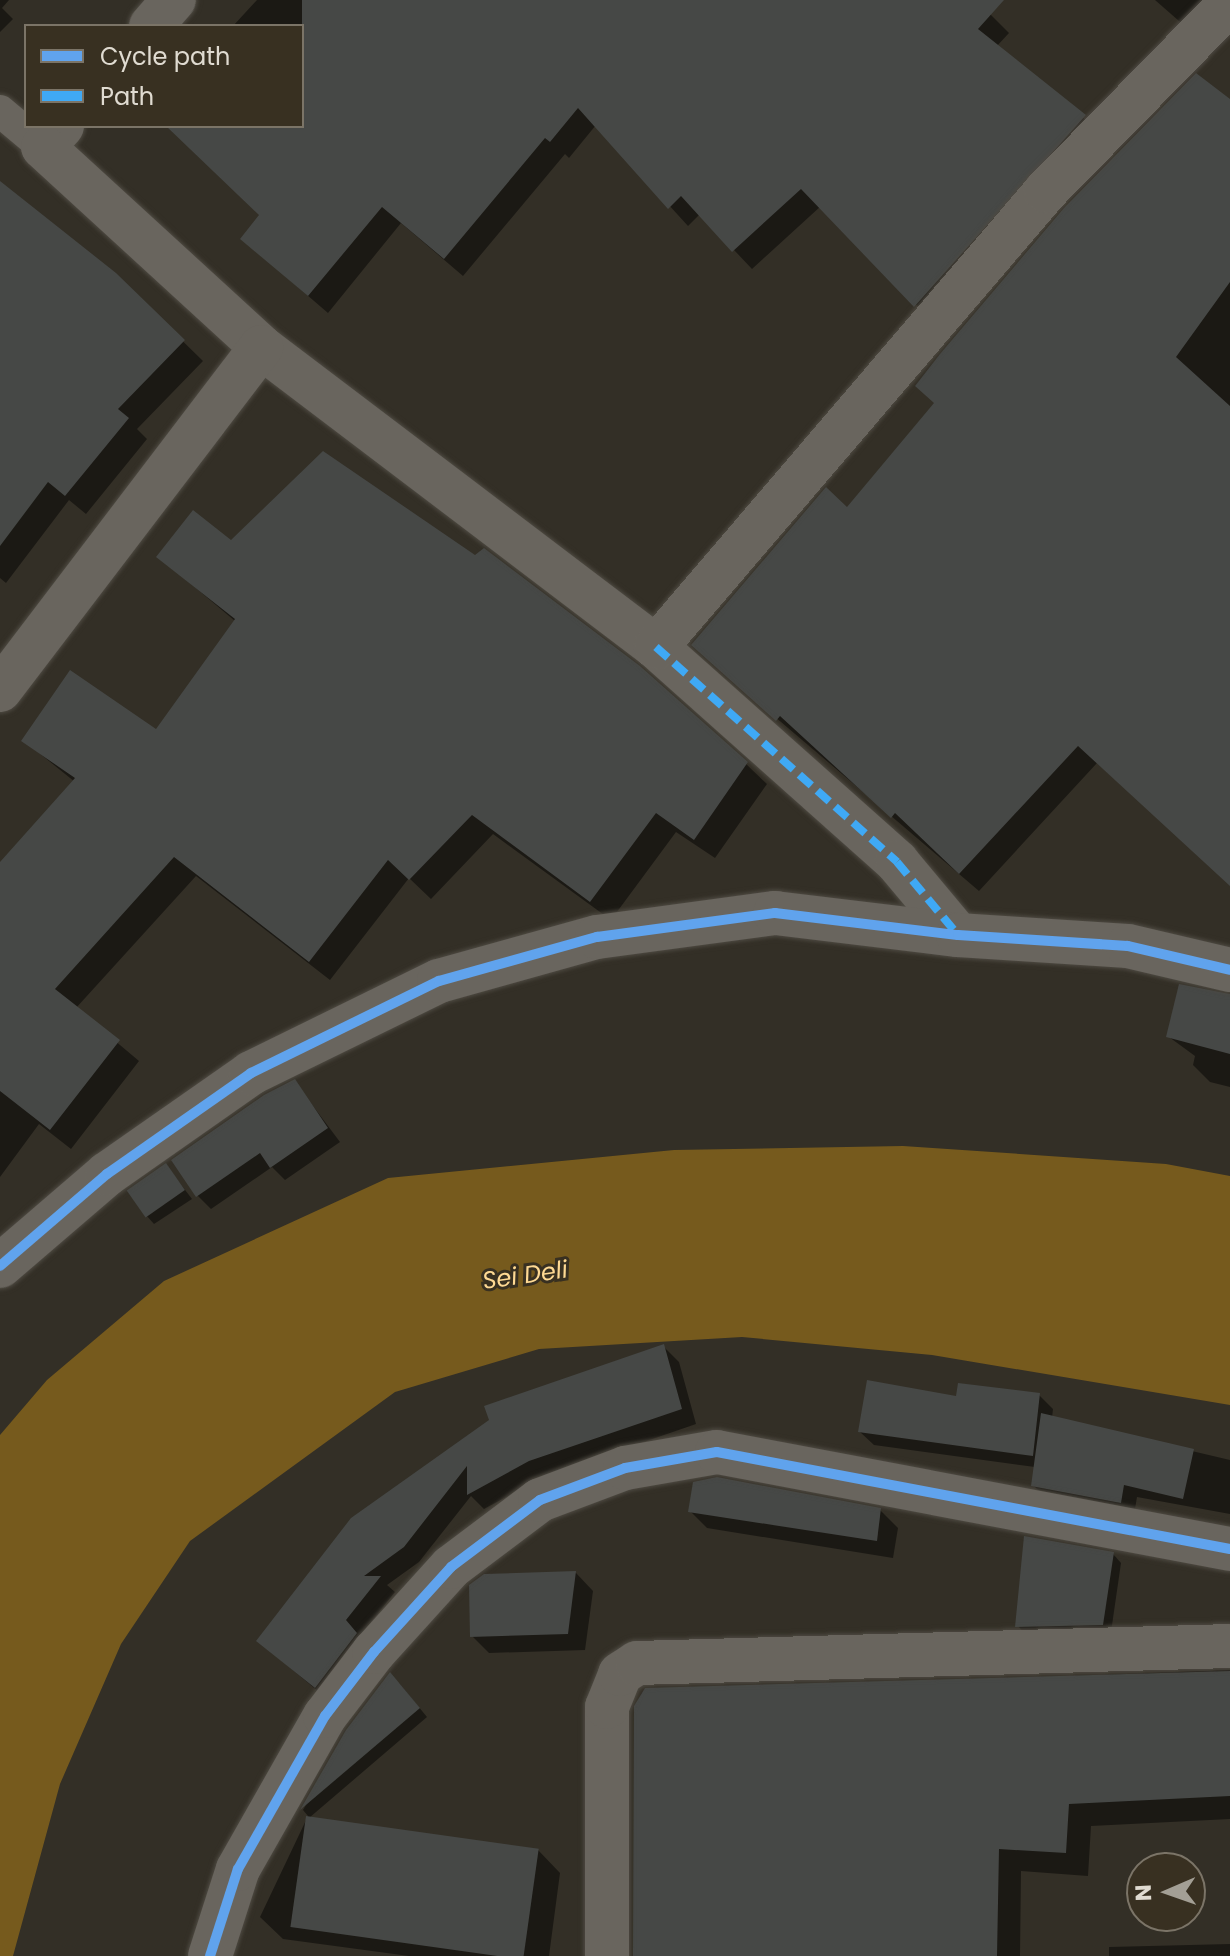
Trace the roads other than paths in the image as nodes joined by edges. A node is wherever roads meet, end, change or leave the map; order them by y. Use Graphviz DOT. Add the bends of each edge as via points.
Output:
graph roads {
  1 [pos="174,0"];
  2 [pos="1230,3"];
  3 [pos="153,24"];
  4 [pos="0,111"];
  5 [pos="24,122"];
  6 [pos="53,136"];
  7 [pos="261,347"];
  8 [pos="656,647"];
  9 [pos="0,690"];
  10 [pos="958,935"];
  11 [pos="1226,964"];
  12 [pos="0,1266"];
  13 [pos="1230,1549"];
  14 [pos="1230,1646"];
  15 [pos="210,1956"];
  16 [pos="607,1956"];
  1 -- 3 [label="street"];
  2 -- 8 [label="street" via="1046,191"];
  4 -- 5 [label="lane"];
  6 -- 7 [label="street"];
  7 -- 8 [label="street"];
  7 -- 9 [label="street"];
  8 -- 10 [label="street" via="897,862"];
  10 -- 11 [label="street" via="1128,946"];
  10 -- 12 [label="street" via="775,913 597,937 439,981 251,1073 107,1174"];
  13 -- 15 [label="street" via="717,1452 625,1468 540,1500 451,1567 325,1716 238,1869"];
  14 -- 16 [label="street" via="637,1663 620,1674 607,1707"];
}
